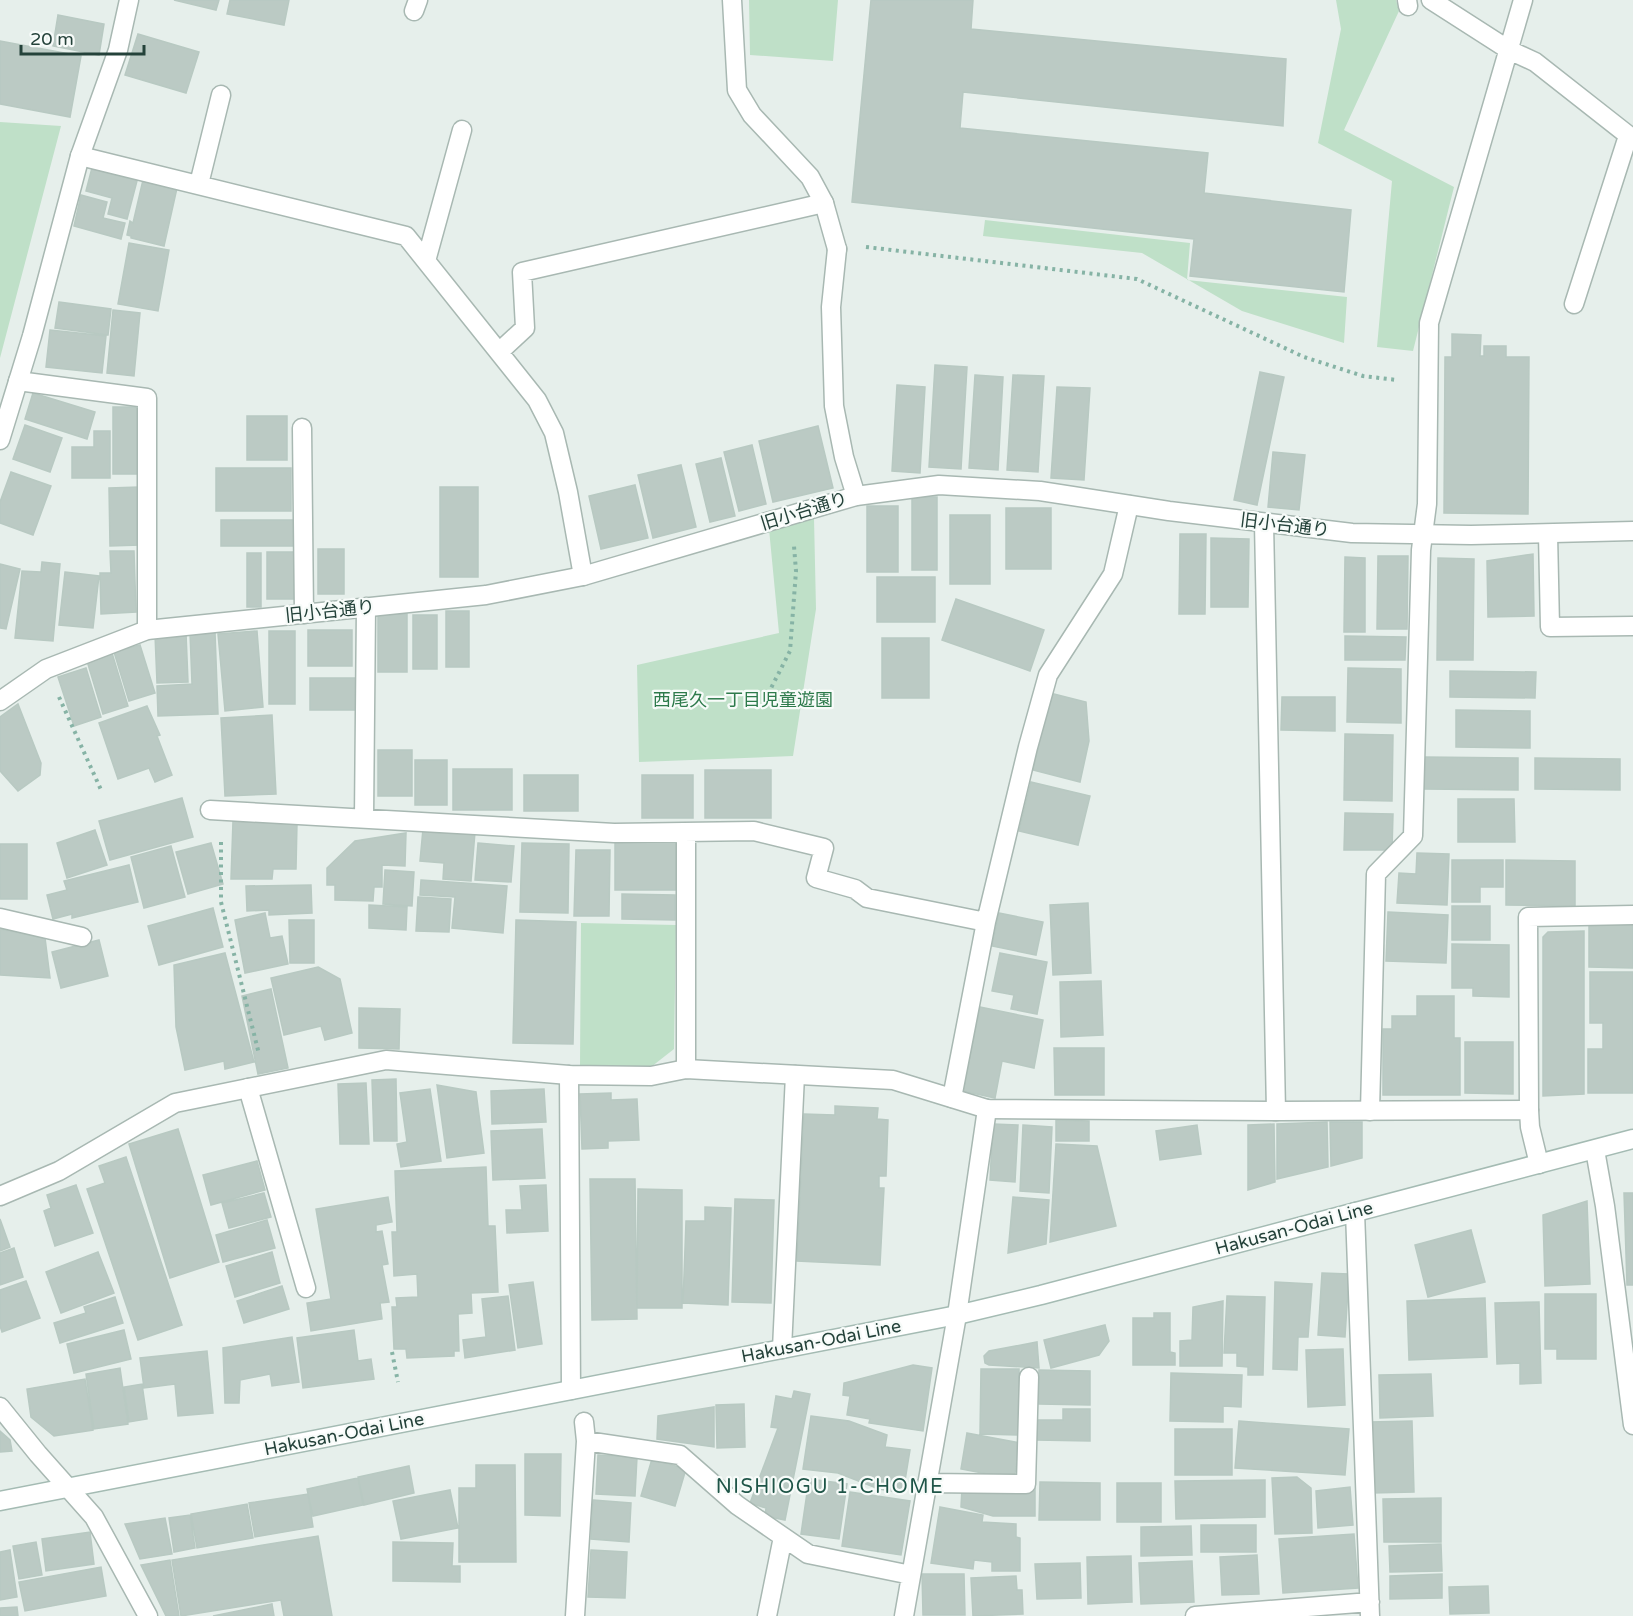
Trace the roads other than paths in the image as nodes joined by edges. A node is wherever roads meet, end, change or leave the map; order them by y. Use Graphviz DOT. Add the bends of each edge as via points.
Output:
graph roads {
  1 [pos="129,0"];
  2 [pos="732,0"];
  3 [pos="1431,0"];
  4 [pos="1523,0"];
  5 [pos="1509,50"];
  6 [pos="220,95"];
  7 [pos="462,130"];
  8 [pos="1631,137"];
  9 [pos="80,156"];
  10 [pos="199,184"];
  11 [pos="825,203"];
  12 [pos="426,261"];
  13 [pos="1574,304"];
  14 [pos="499,352"];
  15 [pos="18,381"];
  16 [pos="302,428"];
  17 [pos="0,440"];
  18 [pos="856,496"];
  19 [pos="1129,505"];
  20 [pos="1264,523"];
  21 [pos="1633,531"];
  22 [pos="1424,532"];
  23 [pos="1548,534"];
  24 [pos="583,576"];
  25 [pos="366,607"];
  26 [pos="304,614"];
  27 [pos="1633,626"];
  28 [pos="147,630"];
  29 [pos="0,701"];
  30 [pos="215,810"];
  31 [pos="364,818"];
  32 [pos="686,832"];
  33 [pos="1633,915"];
  34 [pos="0,918"];
  35 [pos="986,922"];
  36 [pos="82,937"];
  37 [pos="686,1069"];
  38 [pos="569,1075"];
  39 [pos="795,1075"];
  40 [pos="248,1088"];
  41 [pos="952,1098"];
  42 [pos="987,1109"];
  43 [pos="1529,1110"];
  44 [pos="1370,1111"];
  45 [pos="1276,1112"];
  46 [pos="1633,1139"];
  47 [pos="1595,1150"];
  48 [pos="1539,1164"];
  49 [pos="0,1196"];
  50 [pos="1355,1212"];
  51 [pos="306,1288"];
  52 [pos="957,1315"];
  53 [pos="782,1349"];
  54 [pos="1629,1360"];
  55 [pos="1029,1377"];
  56 [pos="571,1390"];
  57 [pos="0,1407"];
  58 [pos="584,1422"];
  59 [pos="1633,1425"];
  60 [pos="586,1441"];
  61 [pos="927,1484"];
  62 [pos="68,1487"];
  63 [pos="0,1501"];
  64 [pos="783,1537"];
  65 [pos="911,1575"];
  66 [pos="1370,1609"];
  67 [pos="148,1616"];
  68 [pos="575,1616"];
  69 [pos="766,1616"];
  70 [pos="904,1616"];
  71 [pos="1195,1616"];
  1 -- 9 [label="street" via="118,50"];
  2 -- 11 [label="street" via="737,90 752,115 810,177"];
  3 -- 5 [label="street"];
  4 -- 5 [label="street"];
  5 -- 8 [label="street" via="1535,62"];
  5 -- 22 [label="street" via="1429,323"];
  6 -- 10 [label="street"];
  7 -- 12 [label="street"];
  8 -- 13 [label="street"];
  9 -- 10 [label="street"];
  9 -- 15 [label="street"];
  10 -- 12 [label="street" via="405,236"];
  11 -- 14 [label="street" via="522,272 525,328"];
  11 -- 18 [label="street" via="837,249 831,308 834,406"];
  12 -- 14 [label="street"];
  14 -- 24 [label="street" via="537,400 554,433"];
  15 -- 17 [label="street"];
  15 -- 28 [label="street" via="147,398"];
  16 -- 26 [label="street"];
  18 -- 19 [label="street, 旧小台通り" via="939,485 1040,491"];
  18 -- 24 [label="street, 旧小台通り"];
  19 -- 20 [label="street, 旧小台通り"];
  19 -- 35 [label="street" via="1113,574 1048,675"];
  20 -- 22 [label="street, 旧小台通り" via="1352,532"];
  20 -- 45 [label="street"];
  21 -- 23 [label="street, 旧小台通り"];
  22 -- 23 [label="street, 旧小台通り"];
  22 -- 44 [label="street" via="1413,836 1376,874"];
  23 -- 27 [label="street" via="1550,627"];
  24 -- 25 [label="street, 旧小台通り" via="486,595"];
  25 -- 26 [label="street, 旧小台通り"];
  25 -- 31 [label="street"];
  26 -- 28 [label="street, 旧小台通り"];
  28 -- 29 [label="street, 旧小台通り" via="46,669"];
  30 -- 31 [label="street"];
  31 -- 32 [label="street" via="614,833"];
  32 -- 35 [label="street" via="754,831 824,848 816,878 855,889 867,898"];
  32 -- 37 [label="street"];
  33 -- 43 [label="street" via="1528,917"];
  34 -- 36 [label="street"];
  35 -- 41 [label="street"];
  37 -- 38 [label="street" via="651,1076"];
  37 -- 39 [label="street"];
  38 -- 40 [label="street" via="386,1060"];
  38 -- 56 [label="street"];
  39 -- 41 [label="street" via="893,1080"];
  39 -- 53 [label="street"];
  40 -- 49 [label="street" via="175,1102 59,1171"];
  40 -- 51 [label="street"];
  41 -- 42 [label="street"];
  42 -- 45 [label="street"];
  42 -- 52 [label="street"];
  43 -- 44 [label="street"];
  43 -- 48 [label="street"];
  44 -- 45 [label="street"];
  46 -- 47 [label="street, Hakusan-Odai Line"];
  47 -- 48 [label="street, Hakusan-Odai Line"];
  47 -- 54 [label="street"];
  48 -- 50 [label="street, Hakusan-Odai Line"];
  50 -- 52 [label="street, Hakusan-Odai Line"];
  50 -- 66 [label="street"];
  52 -- 53 [label="street, Hakusan-Odai Line"];
  52 -- 61 [label="street"];
  53 -- 56 [label="street, Hakusan-Odai Line"];
  54 -- 59 [label="street"];
  55 -- 61 [label="street" via="1026,1484"];
  56 -- 62 [label="street, Hakusan-Odai Line"];
  57 -- 62 [label="street"];
  58 -- 60 [label="street"];
  60 -- 64 [label="street" via="680,1455"];
  60 -- 68 [label="street"];
  61 -- 65 [label="street"];
  62 -- 63 [label="street, Hakusan-Odai Line"];
  62 -- 67 [label="street" via="94,1517"];
  64 -- 65 [label="street" via="808,1554"];
  64 -- 69 [label="street"];
  65 -- 70 [label="street"];
  66 -- 71 [label="street"];
}
